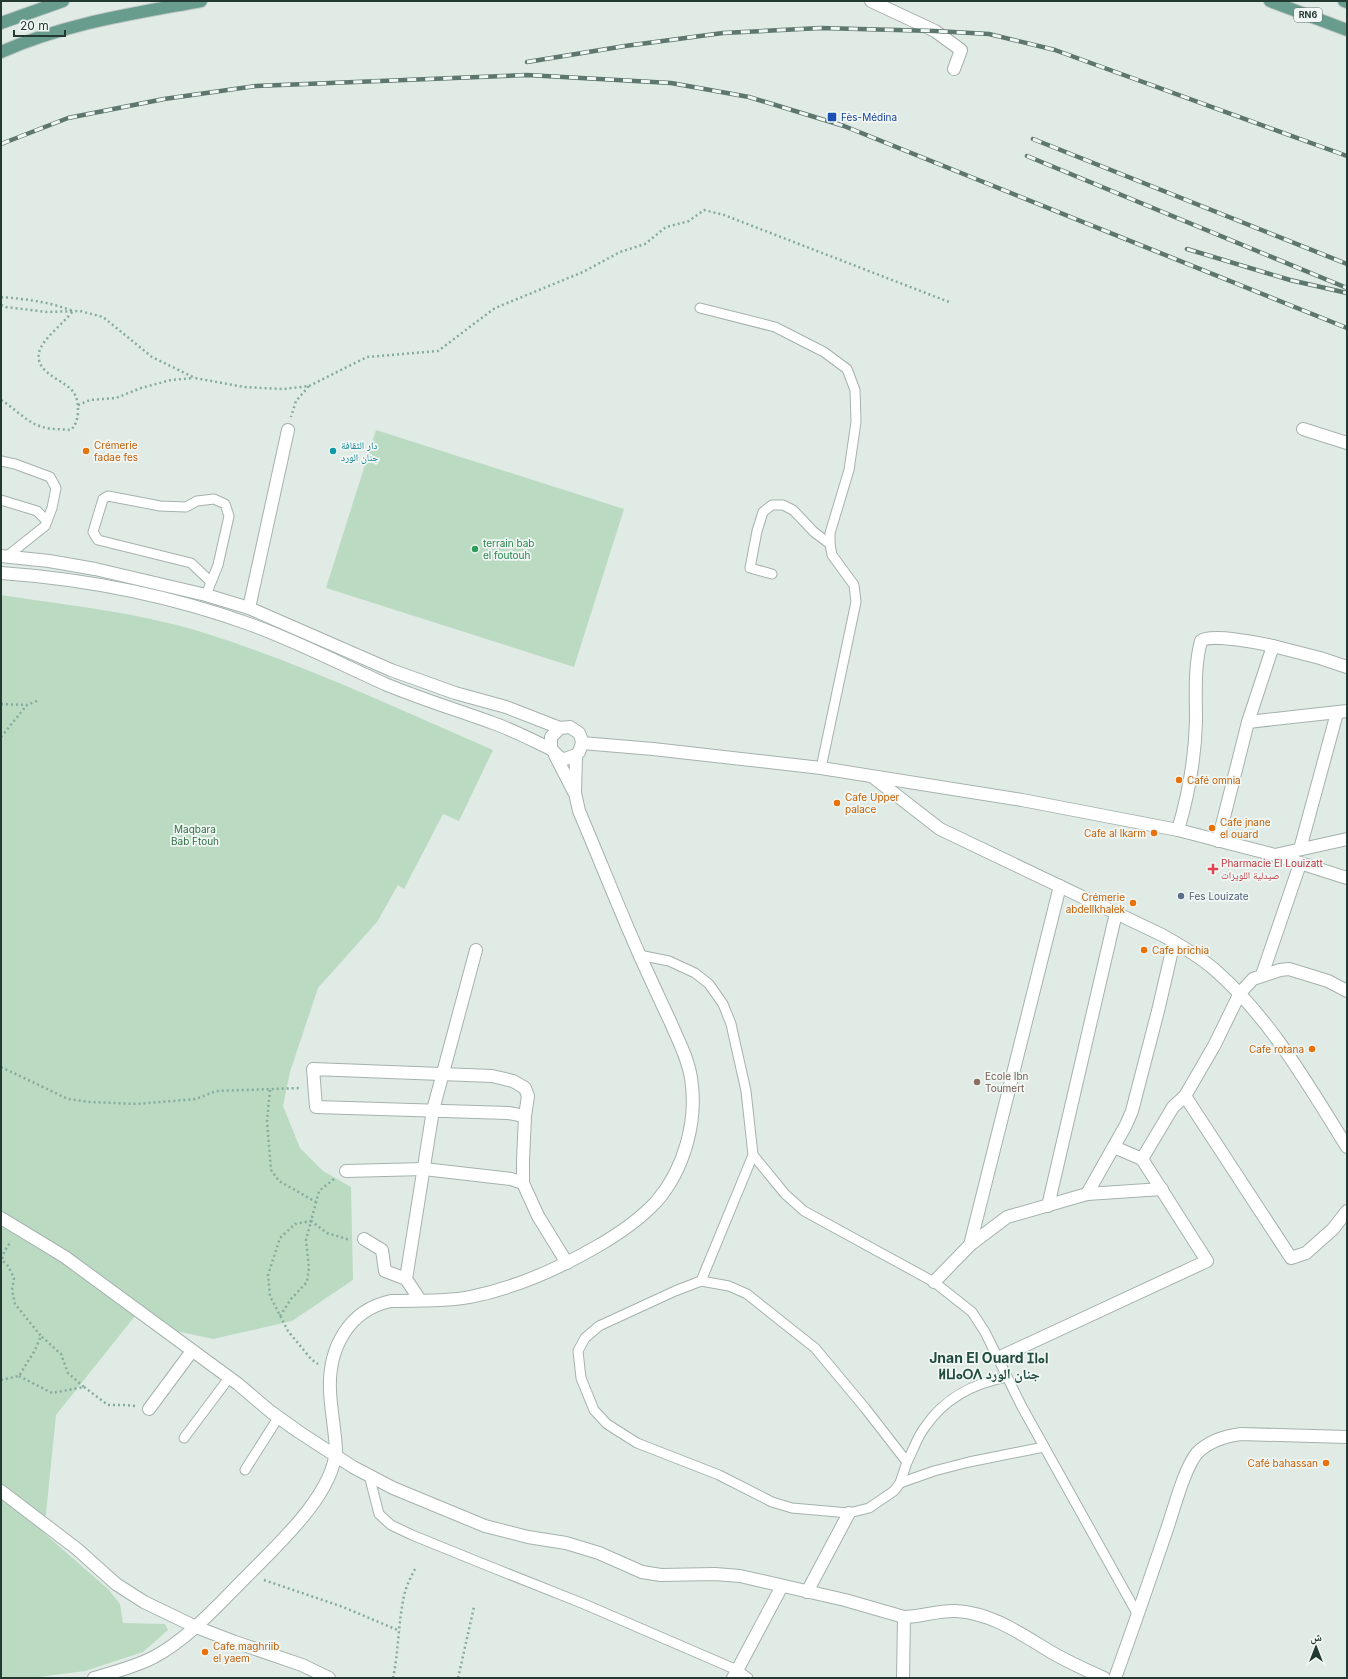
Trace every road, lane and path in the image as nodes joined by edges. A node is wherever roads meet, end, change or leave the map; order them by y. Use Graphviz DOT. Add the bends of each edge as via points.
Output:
graph roads {
  1 [pos="63,1"];
  2 [pos="201,1"];
  3 [pos="872,1"];
  4 [pos="1270,1"];
  5 [pos="1344,1"];
  6 [pos="1347,2"];
  7 [pos="1,23"];
  8 [pos="1347,30"];
  9 [pos="1,52"];
  10 [pos="954,69"];
  11 [pos="1,297"];
  12 [pos="949,302"];
  13 [pos="1,304"];
  14 [pos="700,308"];
  15 [pos="73,311"];
  16 [pos="195,378"];
  17 [pos="310,386"];
  18 [pos="1,400"];
  19 [pos="78,405"];
  20 [pos="1303,429"];
  21 [pos="288,430"];
  22 [pos="1347,443"];
  23 [pos="1,461"];
  24 [pos="1,500"];
  25 [pos="47,521"];
  26 [pos="830,544"];
  27 [pos="4,557"];
  28 [pos="49,561"];
  29 [pos="1,573"];
  30 [pos="772,574"];
  31 [pos="47,576"];
  32 [pos="210,581"];
  33 [pos="206,595"];
  34 [pos="248,608"];
  35 [pos="202,610"];
  36 [pos="1274,646"];
  37 [pos="1347,667"];
  38 [pos="38,700"];
  39 [pos="1,704"];
  40 [pos="27,705"];
  41 [pos="1342,712"];
  42 [pos="1248,722"];
  43 [pos="560,728"];
  44 [pos="1,737"];
  45 [pos="582,743"];
  46 [pos="553,752"];
  47 [pos="576,755"];
  48 [pos="821,768"];
  49 [pos="873,777"];
  50 [pos="575,793"];
  51 [pos="1178,830"];
  52 [pos="1347,839"];
  53 [pos="1218,841"];
  54 [pos="1300,849"];
  55 [pos="1275,855"];
  56 [pos="1300,864"];
  57 [pos="1347,878"];
  58 [pos="1060,886"];
  59 [pos="1116,913"];
  60 [pos="1174,942"];
  61 [pos="476,950"];
  62 [pos="640,955"];
  63 [pos="1262,975"];
  64 [pos="1347,991"];
  65 [pos="1240,993"];
  66 [pos="1,1067"];
  67 [pos="442,1075"];
  68 [pos="315,1088"];
  69 [pos="270,1090"];
  70 [pos="1185,1096"];
  71 [pos="433,1110"];
  72 [pos="525,1116"];
  73 [pos="1114,1146"];
  74 [pos="1347,1147"];
  75 [pos="753,1155"];
  76 [pos="1142,1159"];
  77 [pos="424,1169"];
  78 [pos="346,1171"];
  79 [pos="524,1183"];
  80 [pos="1162,1189"];
  81 [pos="1087,1194"];
  82 [pos="316,1202"];
  83 [pos="1048,1206"];
  84 [pos="1347,1211"];
  85 [pos="1,1218"];
  86 [pos="311,1221"];
  87 [pos="20,1229"];
  88 [pos="364,1239"];
  89 [pos="970,1245"];
  90 [pos="567,1263"];
  91 [pos="406,1279"];
  92 [pos="701,1281"];
  93 [pos="934,1282"];
  94 [pos="420,1300"];
  95 [pos="280,1316"];
  96 [pos="41,1336"];
  97 [pos="192,1351"];
  98 [pos="998,1358"];
  99 [pos="331,1374"];
  100 [pos="19,1376"];
  101 [pos="1007,1377"];
  102 [pos="229,1378"];
  103 [pos="1,1380"];
  104 [pos="84,1387"];
  105 [pos="149,1409"];
  106 [pos="278,1418"];
  107 [pos="1347,1437"];
  108 [pos="184,1438"];
  109 [pos="1044,1447"];
  110 [pos="335,1454"];
  111 [pos="907,1462"];
  112 [pos="245,1470"];
  113 [pos="368,1475"];
  114 [pos="900,1483"];
  115 [pos="1,1491"];
  116 [pos="849,1513"];
  117 [pos="416,1567"];
  118 [pos="248,1574"];
  119 [pos="782,1586"];
  120 [pos="807,1592"];
  121 [pos="474,1608"];
  122 [pos="1138,1615"];
  123 [pos="904,1617"];
  124 [pos="196,1627"];
  125 [pos="400,1631"];
  126 [pos="902,1662"];
  127 [pos="735,1674"];
  128 [pos="94,1678"];
  129 [pos="329,1678"];
  130 [pos="393,1678"];
  131 [pos="458,1678"];
  132 [pos="748,1678"];
  133 [pos="903,1678"];
  134 [pos="911,1678"];
  135 [pos="1104,1678"];
  136 [pos="1115,1678"];
  1 -- 7 [label="main road"];
  2 -- 9 [label="main road" via="92,21"];
  3 -- 10 [label="street" via="935,30 961,50"];
  4 -- 8 [label="main road, RN6"];
  5 -- 6 [label="main road"];
  11 -- 15 [label="path" via="27,299"];
  12 -- 17 [label="path" via="724,215 704,210 689,221 666,227 645,244 620,252 583,272 495,308 438,351 367,358"];
  13 -- 15 [label="path" via="6,307 48,312"];
  14 -- 26 [label="lane" via="775,327 824,352 847,369 855,390 856,422 849,470 830,533"];
  15 -- 16 [label="path" via="103,317 152,357"];
  15 -- 19 [label="path" via="38,352 38,361 50,375 74,392"];
  16 -- 17 [label="path" via="244,387 284,389"];
  16 -- 19 [label="path" via="171,380 116,398 90,400"];
  17 -- 21 [label="path" via="296,401"];
  18 -- 19 [label="path" via="35,425 48,429 71,430 76,424"];
  20 -- 22 [label="street"];
  21 -- 34 [label="street"];
  23 -- 25 [label="lane" via="50,477 56,488"];
  24 -- 25 [label="lane" via="37,511"];
  25 -- 27 [label="lane" via="45,526"];
  26 -- 30 [label="lane" via="814,532 794,510 783,505 772,505 763,512 750,568"];
  26 -- 48 [label="lane" via="832,555 854,585 856,602"];
  27 -- 28 [label="street"];
  28 -- 31 [label="street"];
  28 -- 33 [label="street"];
  29 -- 31 [label="street"];
  31 -- 35 [label="street" via="145,594"];
  32 -- 32 [label="lane" via="191,563 98,540 93,532 103,499 108,496 160,506 186,507 196,501 214,499 225,504 229,516 218,565"];
  32 -- 33 [label="lane"];
  33 -- 34 [label="street"];
  33 -- 35 [label="street"];
  34 -- 43 [label="street" via="391,670 506,707"];
  35 -- 46 [label="street" via="251,625 304,646 385,684 494,723"];
  36 -- 37 [label="street"];
  36 -- 42 [label="street"];
  36 -- 51 [label="street" via="1243,640 1206,638 1200,641 1196,658 1196,722 1191,781"];
  38 -- 40 [label="path"];
  39 -- 40 [label="path"];
  40 -- 44 [label="path"];
  41 -- 42 [label="street"];
  41 -- 54 [label="street"];
  42 -- 53 [label="street"];
  43 -- 45 [label="street" via="570,727 578,733"];
  43 -- 46 [label="street" via="551,737"];
  45 -- 47 [label="street"];
  45 -- 48 [label="street"];
  46 -- 47 [label="street" via="565,759"];
  46 -- 50 [label="street"];
  47 -- 50 [label="street"];
  48 -- 49 [label="street"];
  49 -- 51 [label="street" via="1022,800"];
  49 -- 58 [label="street" via="940,829"];
  50 -- 62 [label="street" via="579,811"];
  51 -- 53 [label="street"];
  52 -- 54 [label="street"];
  53 -- 55 [label="street"];
  54 -- 55 [label="street"];
  55 -- 56 [label="street"];
  56 -- 57 [label="street"];
  56 -- 63 [label="street"];
  58 -- 59 [label="street"];
  58 -- 89 [label="street"];
  59 -- 60 [label="street"];
  59 -- 83 [label="street"];
  60 -- 65 [label="street" via="1214,969"];
  60 -- 73 [label="street" via="1136,1097 1126,1125"];
  61 -- 67 [label="street"];
  62 -- 75 [label="lane" via="670,961 695,973 709,984 723,1004 731,1024 746,1091"];
  62 -- 90 [label="street" via="688,1065 693,1108 686,1147 666,1189 655,1202 624,1229"];
  63 -- 64 [label="street" via="1289,969 1328,981"];
  63 -- 65 [label="street" via="1253,979"];
  65 -- 70 [label="street" via="1214,1046"];
  65 -- 74 [label="street" via="1288,1055"];
  66 -- 69 [label="path" via="68,1099 90,1102 137,1104 196,1099 216,1091"];
  67 -- 68 [label="street" via="313,1069"];
  67 -- 71 [label="street"];
  67 -- 72 [label="street" via="492,1076 513,1081 525,1088 528,1096"];
  68 -- 69 [label="path"];
  68 -- 71 [label="street" via="316,1107"];
  69 -- 82 [label="path" via="267,1121 271,1170 279,1181"];
  70 -- 76 [label="street" via="1173,1106"];
  70 -- 84 [label="street" via="1290,1258 1306,1253 1333,1229"];
  71 -- 72 [label="street"];
  71 -- 77 [label="street"];
  72 -- 79 [label="street" via="522,1160"];
  73 -- 76 [label="street"];
  73 -- 81 [label="street"];
  75 -- 92 [label="lane"];
  75 -- 93 [label="lane" via="785,1194 804,1211"];
  76 -- 80 [label="street"];
  77 -- 78 [label="street"];
  77 -- 79 [label="street" via="511,1179"];
  77 -- 91 [label="street"];
  78 -- 82 [label="path" via="319,1191"];
  79 -- 90 [label="street" via="538,1216"];
  80 -- 81 [label="street"];
  80 -- 98 [label="street" via="1207,1261"];
  81 -- 83 [label="street"];
  82 -- 86 [label="path"];
  83 -- 89 [label="street" via="1007,1218"];
  85 -- 87 [label="street"];
  86 -- 88 [label="path" via="327,1233 347,1240"];
  86 -- 95 [label="path" via="306,1240 309,1268 307,1282"];
  86 -- 95 [label="path" via="295,1224 280,1238 268,1275 270,1296"];
  87 -- 96 [label="path" via="4,1252 2,1260 14,1278 12,1290 15,1304"];
  87 -- 97 [label="street" via="65,1257"];
  88 -- 91 [label="street" via="382,1250 385,1271"];
  89 -- 93 [label="street"];
  90 -- 94 [label="street" via="523,1282 470,1297"];
  91 -- 94 [label="street"];
  92 -- 111 [label="lane" via="729,1286 747,1294 814,1348"];
  92 -- 116 [label="lane" via="599,1326 585,1338 578,1351 581,1378 594,1410 607,1424 637,1443 719,1475 772,1502 792,1508"];
  93 -- 98 [label="lane" via="972,1312"];
  94 -- 99 [label="street" via="382,1303 362,1313 349,1324 342,1336"];
  95 -- 99 [label="path" via="288,1331 311,1359"];
  96 -- 100 [label="path"];
  96 -- 104 [label="path" via="61,1354 68,1373"];
  97 -- 102 [label="street"];
  97 -- 105 [label="street"];
  98 -- 101 [label="lane"];
  99 -- 110 [label="street"];
  100 -- 103 [label="path"];
  100 -- 104 [label="path" via="52,1394"];
  101 -- 109 [label="lane"];
  101 -- 111 [label="lane" via="974,1386 937,1411 924,1428"];
  102 -- 106 [label="street"];
  102 -- 108 [label="lane"];
  104 -- 105 [label="path" via="108,1405 126,1404"];
  106 -- 110 [label="street"];
  106 -- 112 [label="lane"];
  107 -- 122 [label="street" via="1241,1434 1222,1438 1204,1448 1191,1462"];
  109 -- 114 [label="lane" via="969,1462"];
  109 -- 122 [label="lane"];
  110 -- 113 [label="street"];
  110 -- 118 [label="street" via="329,1475 311,1506 279,1545"];
  111 -- 114 [label="lane"];
  113 -- 119 [label="street" via="484,1526 566,1543 599,1553 636,1570 661,1574 728,1575"];
  113 -- 127 [label="lane" via="379,1514 391,1525 584,1604"];
  114 -- 116 [label="lane" via="869,1508"];
  115 -- 124 [label="street" via="77,1549 123,1589 151,1606"];
  116 -- 120 [label="street"];
  117 -- 125 [label="path" via="405,1591"];
  118 -- 124 [label="street"];
  118 -- 125 [label="path" via="343,1607"];
  119 -- 120 [label="street"];
  119 -- 127 [label="street"];
  120 -- 123 [label="street"];
  121 -- 131 [label="path"];
  122 -- 136 [label="street"];
  123 -- 126 [label="street"];
  123 -- 135 [label="street" via="918,1617 944,1611 986,1617"];
  124 -- 128 [label="street" via="154,1657"];
  124 -- 129 [label="street" via="302,1665"];
  125 -- 130 [label="path"];
  126 -- 133 [label="street"];
  126 -- 134 [label="street"];
  127 -- 132 [label="lane"];
}
